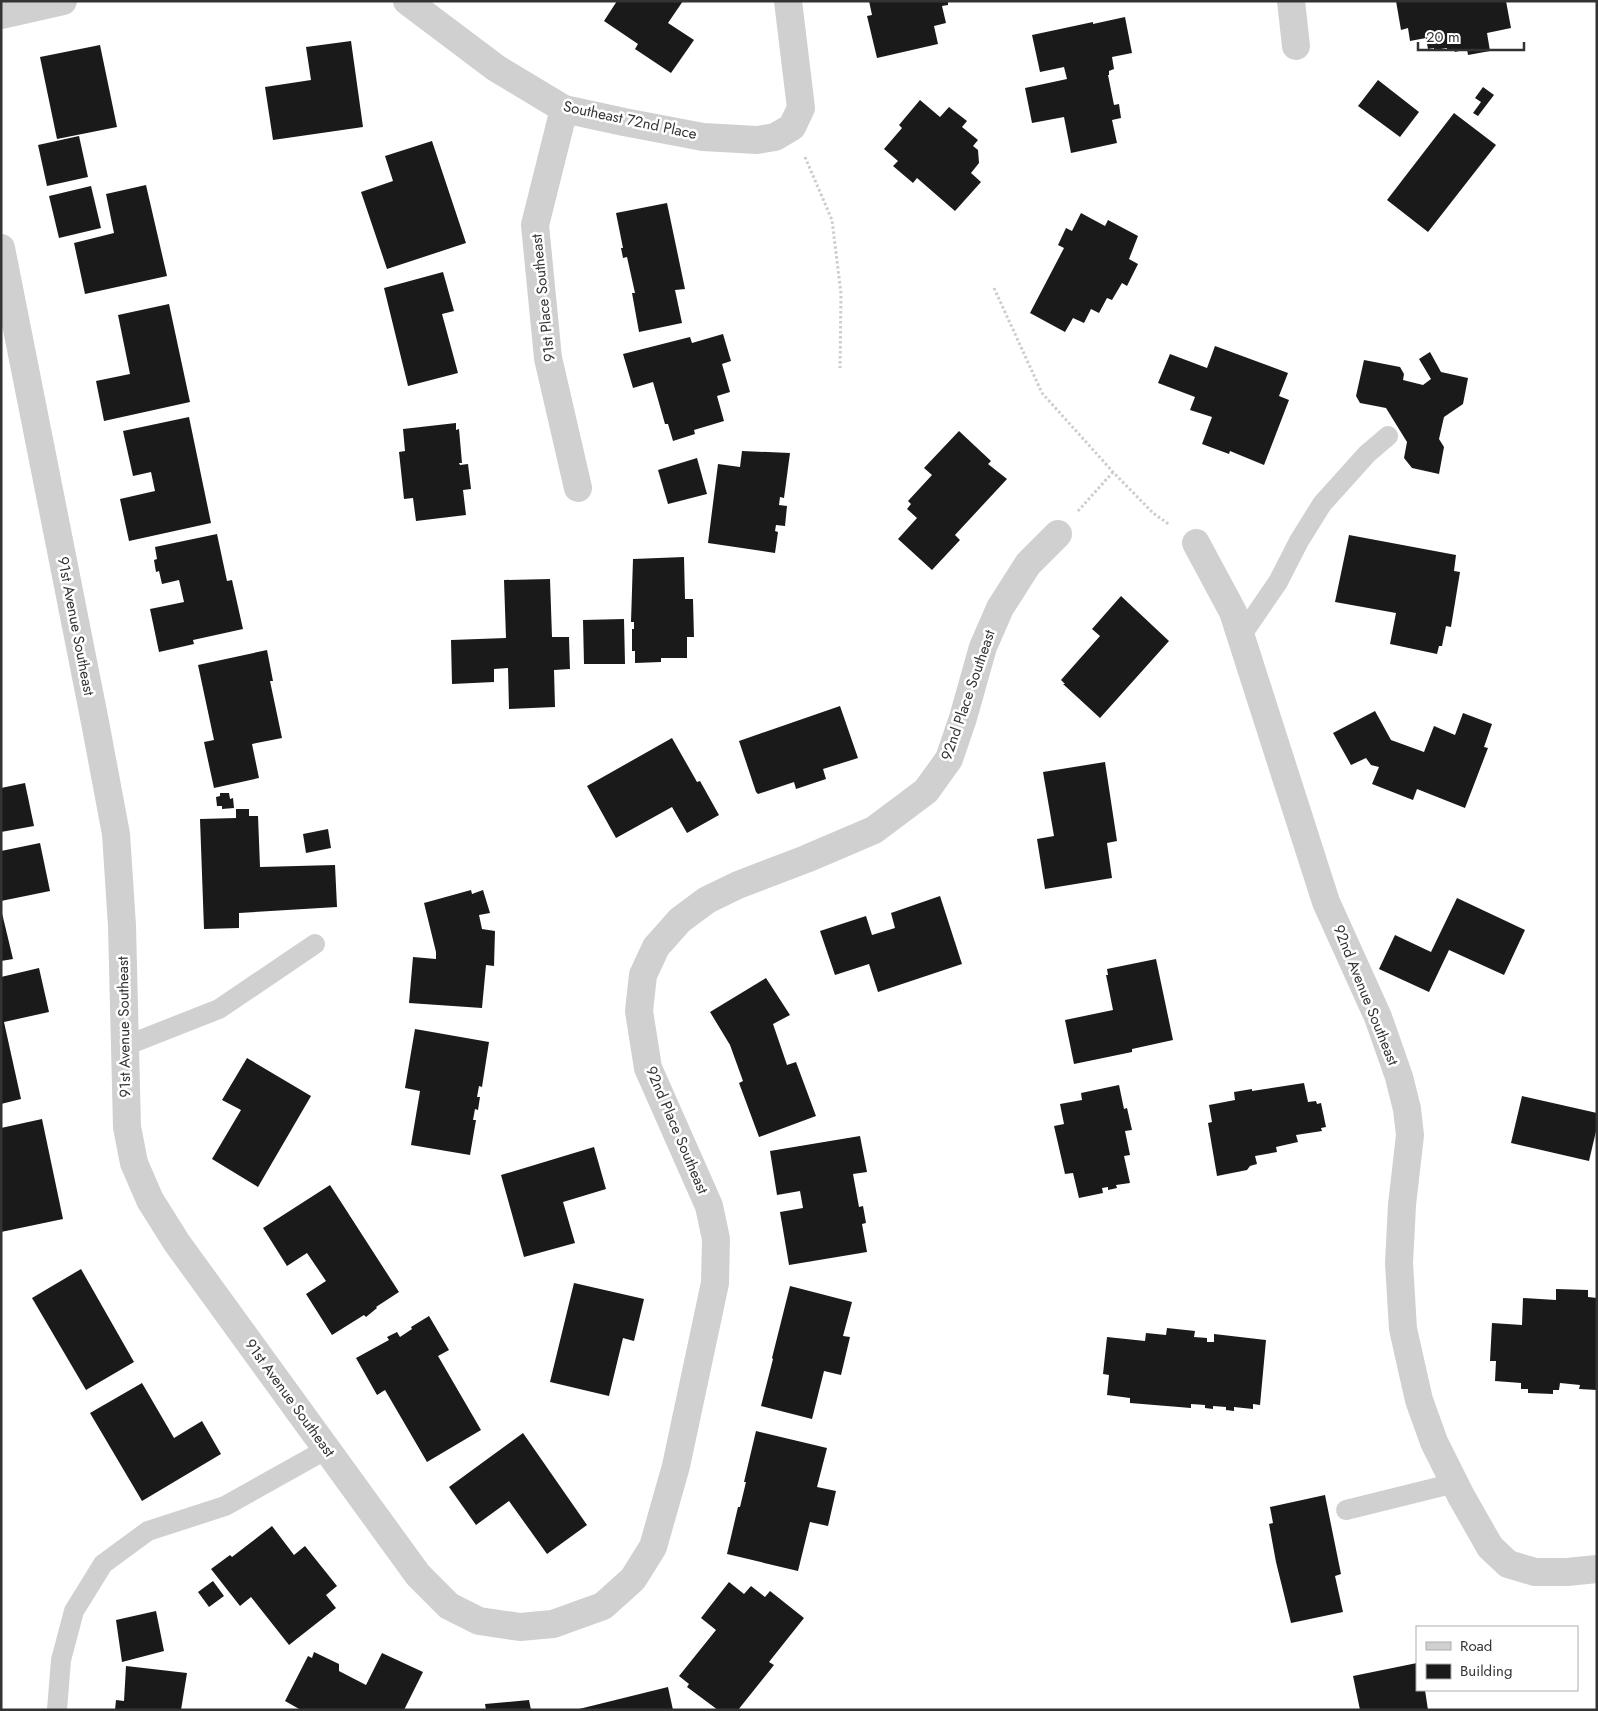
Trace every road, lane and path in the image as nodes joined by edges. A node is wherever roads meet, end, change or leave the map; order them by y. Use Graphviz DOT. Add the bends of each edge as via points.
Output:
graph roads {
  1 [pos="63,1"];
  2 [pos="407,1"];
  3 [pos="788,1"];
  4 [pos="1291,1"];
  5 [pos="1,15"];
  6 [pos="1296,46"];
  7 [pos="564,109"];
  8 [pos="792,127"];
  9 [pos="1,248"];
  10 [pos="994,288"];
  11 [pos="840,368"];
  12 [pos="1388,436"];
  13 [pos="1113,472"];
  14 [pos="578,488"];
  15 [pos="1058,534"];
  16 [pos="1196,543"];
  17 [pos="1241,636"];
  18 [pos="315,944"];
  19 [pos="125,1046"];
  20 [pos="327,1450"];
  21 [pos="1455,1483"];
  22 [pos="1346,1510"];
  23 [pos="1597,1569"];
  24 [pos="553,1624"];
  25 [pos="57,1710"];
  1 -- 5 [label="street"];
  2 -- 7 [label="street, Southeast 72nd Place" via="496,68"];
  3 -- 8 [label="street" via="801,108"];
  4 -- 6 [label="street"];
  7 -- 8 [label="street, Southeast 72nd Place" via="704,137 757,140 775,137"];
  7 -- 14 [label="street, 91st Place Southeast" via="535,225 548,358"];
  8 -- 11 [label="path" via="832,220 841,294"];
  9 -- 19 [label="street, 91st Avenue Southeast" via="116,834"];
  10 -- 13 [label="path" via="1042,393"];
  12 -- 17 [label="lane" via="1367,454 1322,504 1278,582"];
  13 -- 15 [label="path"];
  13 -- 16 [label="path" via="1153,512"];
  15 -- 24 [label="street, 92nd Place Southeast" via="1028,564 1000,608 983,647 949,759 926,791 874,830 707,900 680,920 656,947 643,974 639,1011 648,1068 709,1206 716,1239 715,1283 676,1466 653,1547 633,1579 603,1606"];
  16 -- 17 [label="street, 92nd Avenue Southeast" via="1233,612"];
  17 -- 21 [label="street, 92nd Avenue Southeast" via="1326,902 1378,1017 1403,1093 1410,1135 1399,1263 1403,1330 1419,1400 1434,1442"];
  18 -- 19 [label="lane" via="219,1010"];
  19 -- 20 [label="street, 91st Avenue Southeast" via="127,1127 134,1163 150,1200 177,1244"];
  20 -- 24 [label="street, 91st Avenue Southeast" via="418,1575 449,1606 479,1621 520,1627"];
  20 -- 25 [label="lane" via="225,1506 148,1531 103,1564 74,1611 61,1660"];
  21 -- 22 [label="lane"];
  21 -- 23 [label="street, 92nd Avenue Southeast" via="1490,1547 1508,1564 1535,1572"];
}
